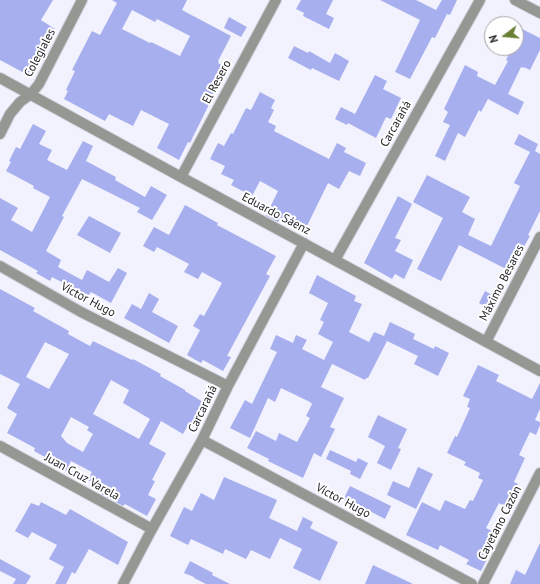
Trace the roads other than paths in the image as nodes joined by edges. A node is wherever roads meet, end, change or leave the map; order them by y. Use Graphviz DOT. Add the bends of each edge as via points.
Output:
graph roads {
  1 [pos="82,0"];
  2 [pos="276,0"];
  3 [pos="480,0"];
  4 [pos="515,0"];
  5 [pos="540,13"];
  6 [pos="0,78"];
  7 [pos="31,94"];
  8 [pos="0,134"];
  9 [pos="181,177"];
  10 [pos="540,236"];
  11 [pos="304,244"];
  12 [pos="335,260"];
  13 [pos="0,266"];
  14 [pos="486,342"];
  15 [pos="540,371"];
  16 [pos="228,386"];
  17 [pos="202,440"];
  18 [pos="0,446"];
  19 [pos="540,473"];
  20 [pos="152,530"];
  21 [pos="123,584"];
  22 [pos="472,584"];
  23 [pos="483,584"];
  1 -- 7 [label="street, Colegiales" via="39,84"];
  2 -- 9 [label="street, El Resero"];
  3 -- 12 [label="street, Carcarañá"];
  4 -- 5 [label="street"];
  6 -- 7 [label="street, Eduardo Sáenz"];
  7 -- 8 [label="street, Colegiales" via="10,114"];
  7 -- 9 [label="street, Eduardo Sáenz"];
  9 -- 11 [label="street, Eduardo Sáenz"];
  10 -- 14 [label="street, Máximo Besares"];
  11 -- 12 [label="street, Eduardo Sáenz"];
  11 -- 16 [label="street, Carcarañá"];
  12 -- 14 [label="street, Eduardo Sáenz"];
  13 -- 16 [label="street, Víctor Hugo" via="81,312"];
  14 -- 15 [label="street, Eduardo Sáenz"];
  16 -- 17 [label="street, Carcarañá"];
  17 -- 20 [label="street, Carcarañá"];
  17 -- 22 [label="street, Víctor Hugo"];
  18 -- 20 [label="street, Juan Cruz Varela"];
  19 -- 23 [label="street, Cayetano Cazón"];
  20 -- 21 [label="street, Carcarañá"];
}
